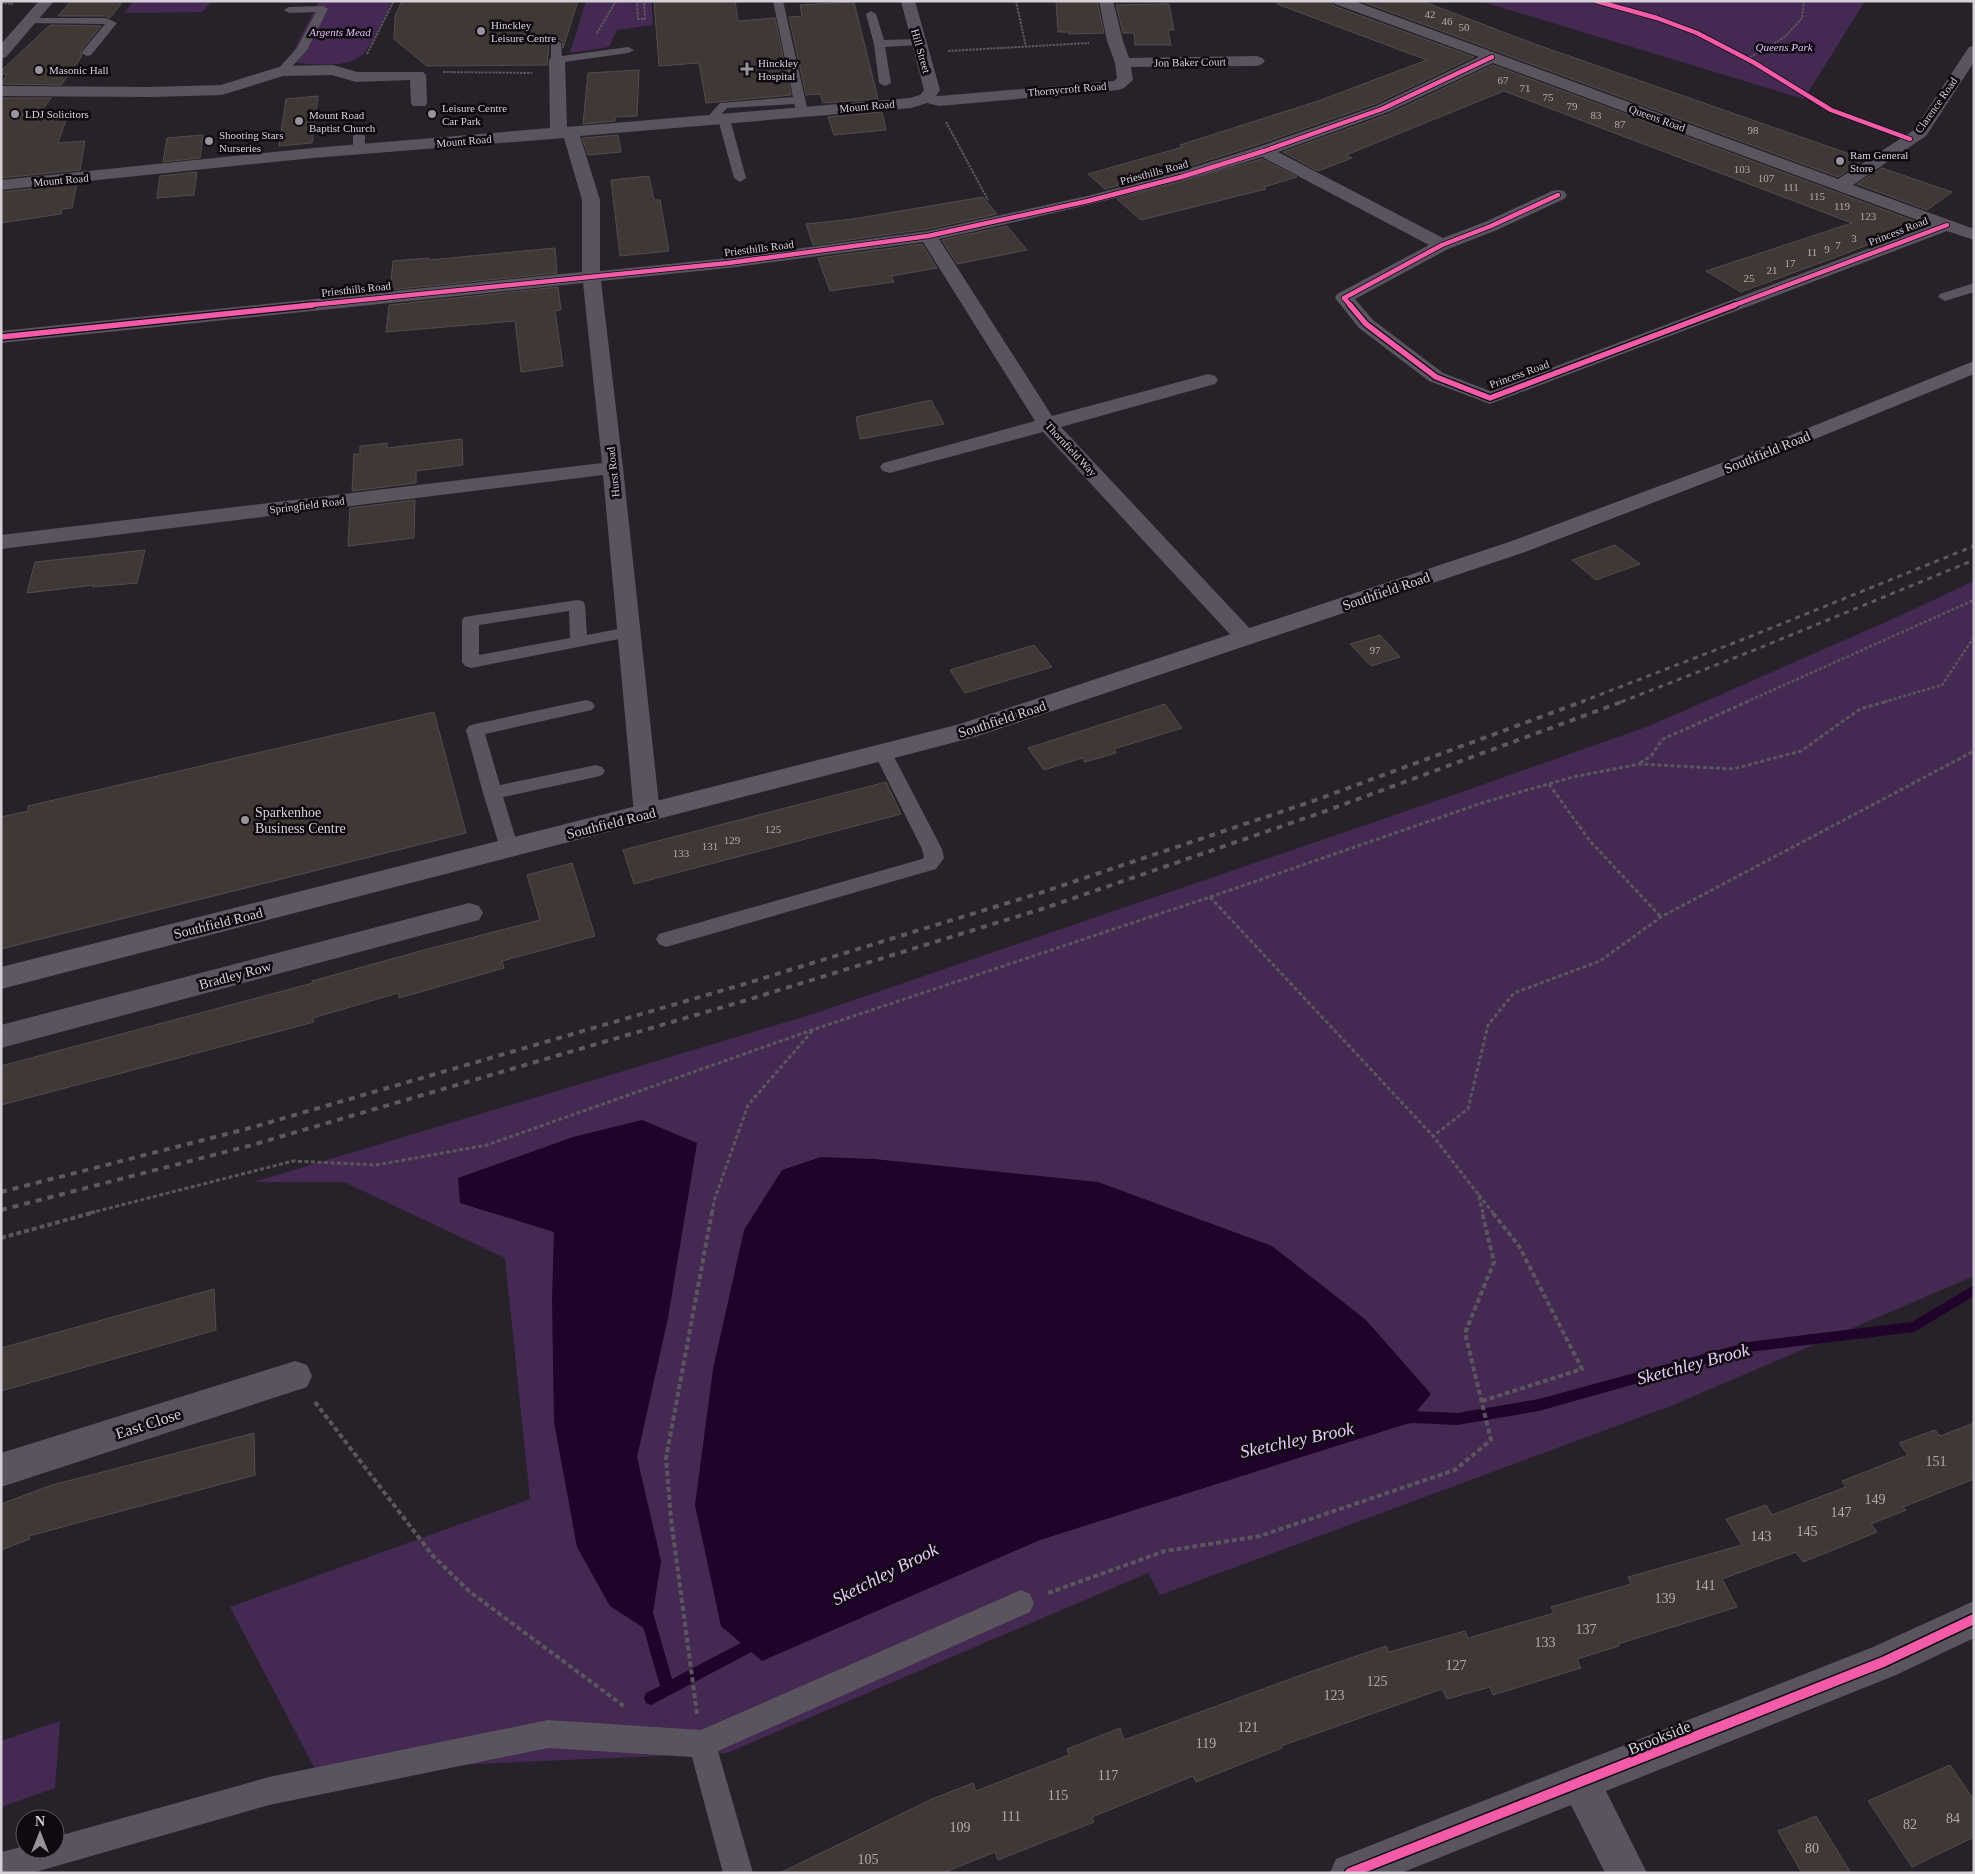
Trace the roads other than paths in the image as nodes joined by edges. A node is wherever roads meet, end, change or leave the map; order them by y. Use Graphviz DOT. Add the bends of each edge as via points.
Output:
graph roads {
  1 [pos="778,1"];
  2 [pos="908,1"];
  3 [pos="1106,1"];
  4 [pos="1340,1"];
  5 [pos="45,3"];
  6 [pos="9,4"];
  7 [pos="289,10"];
  8 [pos="871,14"];
  9 [pos="29,22"];
  10 [pos="556,43"];
  11 [pos="879,44"];
  12 [pos="920,47"];
  13 [pos="628,50"];
  14 [pos="1974,50"];
  15 [pos="87,53"];
  16 [pos="1,54"];
  17 [pos="1492,57"];
  18 [pos="1257,61"];
  19 [pos="1123,62"];
  20 [pos="557,66"];
  21 [pos="282,70"];
  22 [pos="885,83"];
  23 [pos="1,91"];
  24 [pos="932,99"];
  25 [pos="419,103"];
  26 [pos="800,106"];
  27 [pos="717,120"];
  28 [pos="565,133"];
  29 [pos="1264,151"];
  30 [pos="740,178"];
  31 [pos="1,185"];
  32 [pos="1841,185"];
  33 [pos="1558,195"];
  34 [pos="1947,225"];
  35 [pos="1974,235"];
  36 [pos="928,236"];
  37 [pos="1442,245"];
  38 [pos="591,277"];
  39 [pos="1974,287"];
  40 [pos="1945,297"];
  41 [pos="1,337"];
  42 [pos="1974,367"];
  43 [pos="1208,380"];
  44 [pos="1046,423"];
  45 [pos="890,467"];
  46 [pos="613,468"];
  47 [pos="1,542"];
  48 [pos="629,632"];
  49 [pos="1246,638"];
  50 [pos="579,642"];
  51 [pos="586,706"];
  52 [pos="883,753"];
  53 [pos="596,771"];
  54 [pos="492,793"];
  55 [pos="647,814"];
  56 [pos="509,849"];
  57 [pos="469,913"];
  58 [pos="666,939"];
  59 [pos="1,978"];
  60 [pos="1,1037"];
  61 [pos="295,1376"];
  62 [pos="1,1470"];
  63 [pos="1021,1603"];
  64 [pos="1974,1619"];
  65 [pos="702,1744"];
  66 [pos="1581,1783"];
  67 [pos="1,1868"];
  68 [pos="738,1873"];
  69 [pos="1350,1873"];
  70 [pos="1627,1873"];
  1 -- 26 [label="lane"];
  2 -- 12 [label="street, Hill Street"];
  3 -- 19 [label="street"];
  4 -- 17 [label="street, Queens Road"];
  5 -- 6 [label="street"];
  5 -- 9 [label="street"];
  7 -- 21 [label="lane" via="323,9 297,58"];
  8 -- 11 [label="lane"];
  9 -- 15 [label="lane" via="112,23"];
  9 -- 16 [label="street"];
  10 -- 20 [label="lane"];
  11 -- 12 [label="lane"];
  11 -- 22 [label="lane"];
  12 -- 24 [label="street, Hill Street"];
  13 -- 20 [label="lane"];
  14 -- 32 [label="street, Clarence Road" via="1920,133"];
  17 -- 29 [label="street, Priesthills Road" via="1382,108"];
  17 -- 32 [label="street, Queens Road"];
  18 -- 19 [label="street, Jon Baker Court"];
  19 -- 24 [label="street, Thornycroft Road" via="1125,80 1118,84"];
  20 -- 28 [label="street, Hurst Road"];
  21 -- 23 [label="street" via="222,90"];
  21 -- 25 [label="street" via="333,70 356,77 418,75"];
  24 -- 26 [label="street, Mount Road" via="911,103"];
  26 -- 27 [label="street, Mount Road"];
  27 -- 28 [label="street, Mount Road"];
  27 -- 30 [label="lane"];
  28 -- 31 [label="street, Mount Road" via="359,143"];
  28 -- 38 [label="street, Hurst Road" via="591,200"];
  29 -- 36 [label="street, Priesthills Road" via="1172,179 1004,221"];
  29 -- 37 [label="street"];
  32 -- 34 [label="street, Queens Road"];
  33 -- 37 [label="street, Princess Road"];
  34 -- 35 [label="street, Queens Road"];
  34 -- 37 [label="street, Princess Road" via="1490,398 1436,377 1366,324 1344,298"];
  36 -- 38 [label="street, Priesthills Road" via="763,259"];
  36 -- 44 [label="street, Thornfield Way"];
  38 -- 41 [label="street, Priesthills Road"];
  38 -- 46 [label="street, Hurst Road"];
  39 -- 40 [label="lane"];
  42 -- 49 [label="main road, Southfield Road" via="1632,505"];
  43 -- 44 [label="street"];
  44 -- 45 [label="street"];
  44 -- 49 [label="street, Thornfield Way"];
  46 -- 47 [label="street, Springfield Road"];
  46 -- 48 [label="street, Hurst Road"];
  48 -- 50 [label="lane"];
  48 -- 55 [label="street, Hurst Road"];
  49 -- 52 [label="main road, Southfield Road" via="966,731"];
  50 -- 50 [label="lane" via="471,662 470,620 577,605"];
  51 -- 54 [label="lane" via="475,730"];
  52 -- 55 [label="main road, Southfield Road"];
  52 -- 58 [label="lane" via="932,849 934,858 929,864"];
  53 -- 54 [label="lane"];
  54 -- 56 [label="lane"];
  55 -- 56 [label="main road, Southfield Road"];
  56 -- 59 [label="main road, Southfield Road"];
  57 -- 60 [label="street, Bradley Row"];
  61 -- 62 [label="street, East Close"];
  63 -- 65 [label="lane"];
  64 -- 66 [label="street, Brookside" via="1883,1662"];
  65 -- 67 [label="lane" via="548,1734 270,1790"];
  65 -- 68 [label="lane"];
  66 -- 69 [label="street, Brookside"];
  66 -- 70 [label="street"];
}
